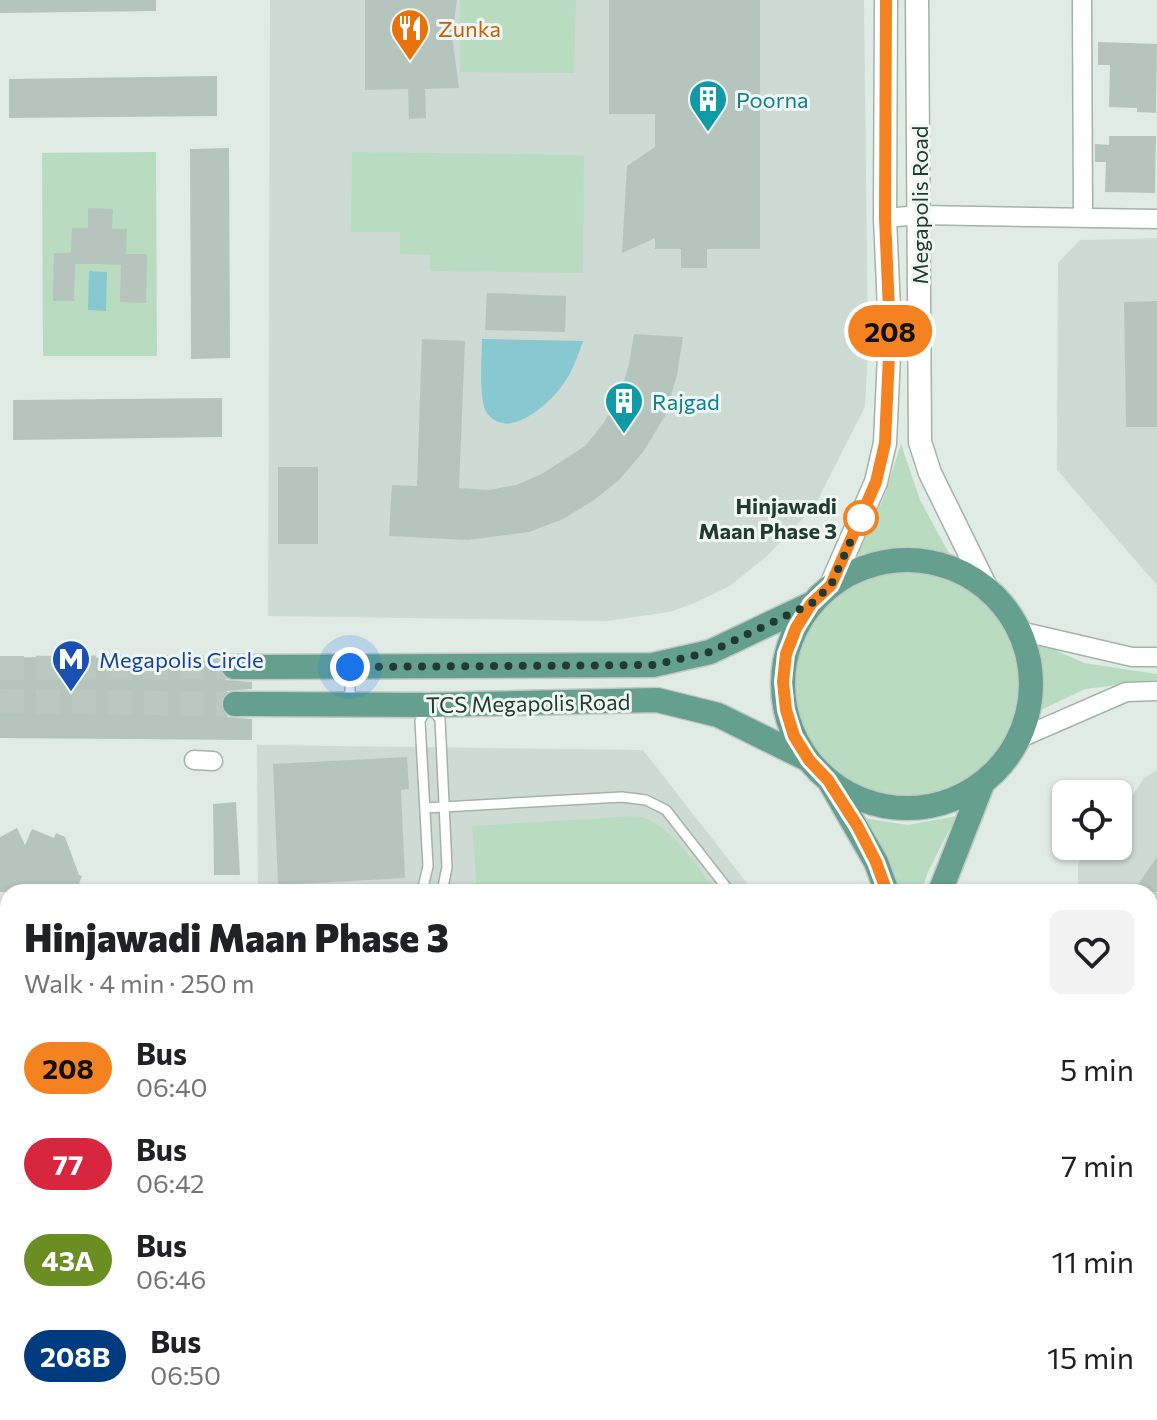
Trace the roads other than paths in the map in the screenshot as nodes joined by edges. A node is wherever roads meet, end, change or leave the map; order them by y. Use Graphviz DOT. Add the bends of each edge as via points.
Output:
graph roads {
  1 [pos="886,0"];
  2 [pos="917,0"];
  3 [pos="1082,0"];
  4 [pos="919,215"];
  5 [pos="885,218"];
  6 [pos="1083,218"];
  7 [pos="1157,219"];
  8 [pos="831,585"];
  9 [pos="986,587"];
  10 [pos="811,604"];
  11 [pos="1020,631"];
  12 [pos="1157,657"];
  13 [pos="234,667"];
  14 [pos="350,667"];
  15 [pos="1157,691"];
  16 [pos="235,704"];
  17 [pos="350,705"];
  18 [pos="428,705"];
  19 [pos="1018,739"];
  20 [pos="194,760"];
  21 [pos="809,760"];
  22 [pos="213,761"];
  23 [pos="828,780"];
  24 [pos="983,782"];
  25 [pos="445,807"];
  26 [pos="425,808"];
  27 [pos="424,884"];
  28 [pos="444,884"];
  29 [pos="724,884"];
  30 [pos="884,884"];
  31 [pos="943,884"];
  1 -- 5 [label="street, Megapolis Road"];
  2 -- 4 [label="street, Megapolis Road"];
  3 -- 6 [label="street"];
  4 -- 5 [label="street"];
  4 -- 6 [label="street"];
  4 -- 9 [label="street, Megapolis Road" via="920,442"];
  5 -- 8 [label="street, Megapolis Road" via="890,333 885,443 876,482"];
  6 -- 7 [label="street"];
  8 -- 9 [label="main road" via="881,561 909,559 936,562"];
  8 -- 10 [label="main road"];
  9 -- 11 [label="main road"];
  10 -- 14 [label="main road, TCS Megapolis Road" via="710,652 653,665"];
  10 -- 21 [label="main road" via="786,654 783,682 794,736"];
  11 -- 12 [label="street" via="1132,657"];
  11 -- 19 [label="main road" via="1031,685"];
  13 -- 14 [label="main road, TCS Megapolis Road"];
  14 -- 17 [label="lane"];
  15 -- 19 [label="street" via="1126,692"];
  16 -- 17 [label="main road, TCS Megapolis Road"];
  17 -- 18 [label="main road, TCS Megapolis Road"];
  18 -- 21 [label="main road, TCS Megapolis Road" via="657,700 718,715"];
  18 -- 25 [label="lane" via="440,719"];
  18 -- 26 [label="lane" via="420,721"];
  19 -- 24 [label="main road"];
  20 -- 22 [label="street"];
  21 -- 23 [label="main road"];
  23 -- 24 [label="main road" via="852,796 905,808 933,806"];
  23 -- 30 [label="main road"];
  24 -- 31 [label="main road"];
  25 -- 26 [label="lane"];
  25 -- 28 [label="lane"];
  25 -- 29 [label="lane" via="646,800 666,810"];
  26 -- 27 [label="lane"];
}
